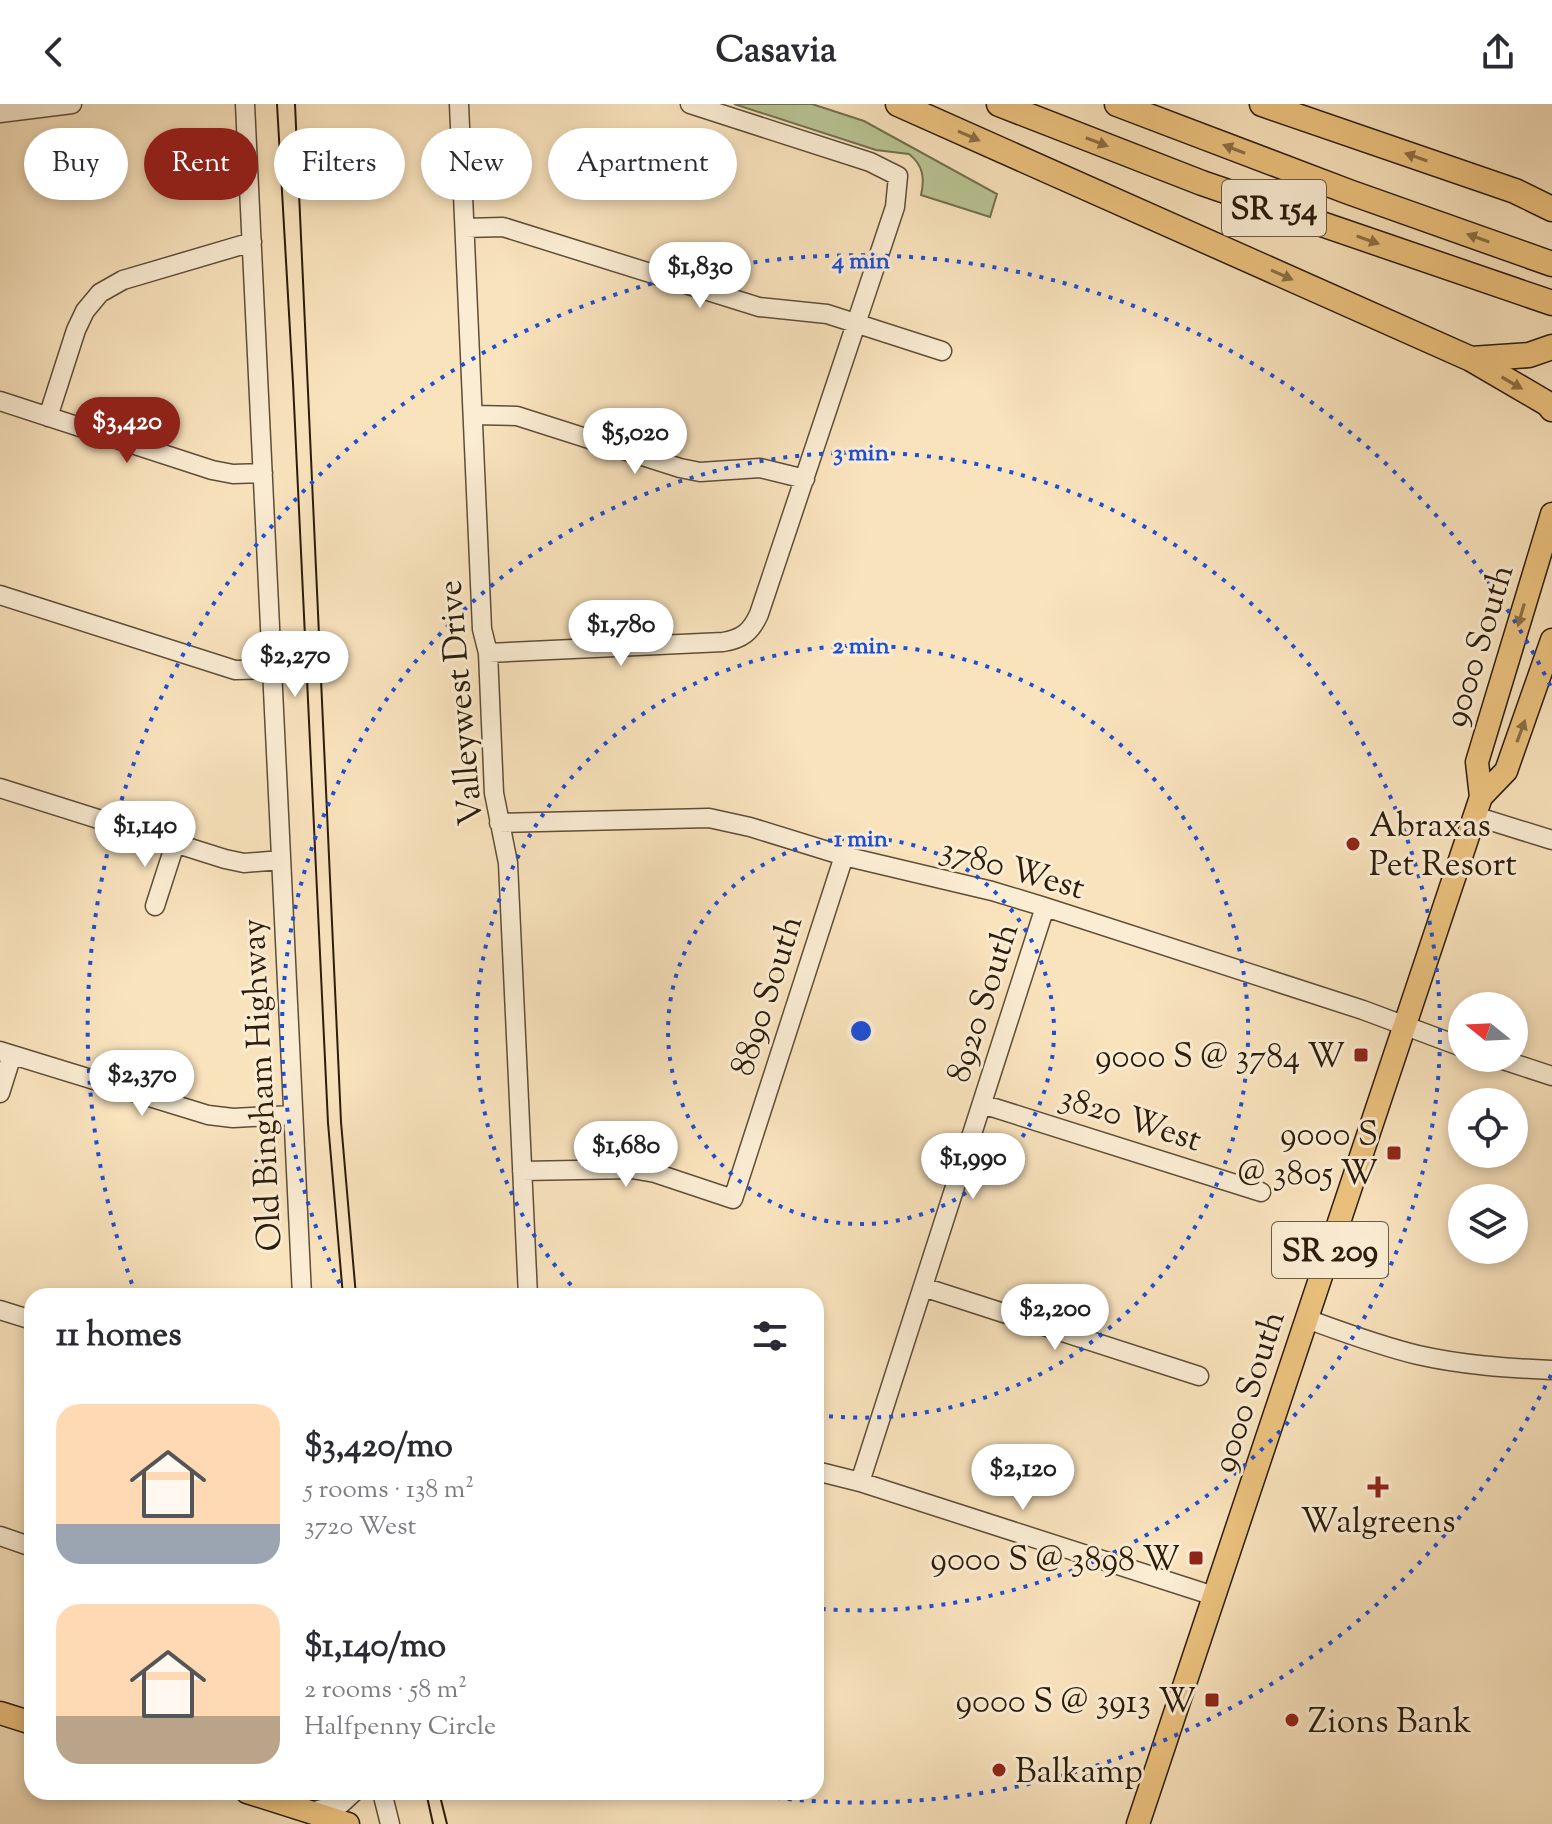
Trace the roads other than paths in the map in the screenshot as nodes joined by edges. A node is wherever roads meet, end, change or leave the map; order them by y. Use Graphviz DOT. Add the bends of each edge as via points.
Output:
graph roads {
  1 [pos="72,104"];
  2 [pos="245,104"];
  3 [pos="459,104"];
  4 [pos="690,104"];
  5 [pos="898,104"];
  6 [pos="999,104"];
  7 [pos="1117,104"];
  8 [pos="1262,104"];
  9 [pos="0,113"];
  10 [pos="1515,191"];
  11 [pos="1552,195"];
  12 [pos="1552,209"];
  13 [pos="465,228"];
  14 [pos="252,242"];
  15 [pos="1552,264"];
  16 [pos="1552,303"];
  17 [pos="856,323"];
  18 [pos="1552,347"];
  19 [pos="942,351"];
  20 [pos="1471,359"];
  21 [pos="0,401"];
  22 [pos="1552,409"];
  23 [pos="473,415"];
  24 [pos="48,417"];
  25 [pos="263,473"];
  26 [pos="805,479"];
  27 [pos="1552,514"];
  28 [pos="0,595"];
  29 [pos="1552,640"];
  30 [pos="488,653"];
  31 [pos="272,669"];
  32 [pos="0,788"];
  33 [pos="1478,806"];
  34 [pos="499,823"];
  35 [pos="1552,840"];
  36 [pos="175,844"];
  37 [pos="844,856"];
  38 [pos="281,860"];
  39 [pos="155,906"];
  40 [pos="1045,907"];
  41 [pos="1405,1026"];
  42 [pos="1448,1042"];
  43 [pos="6,1053"];
  44 [pos="1528,1068"];
  45 [pos="1552,1076"];
  46 [pos="0,1093"];
  47 [pos="982,1104"];
  48 [pos="293,1115"];
  49 [pos="522,1171"];
  50 [pos="1261,1192"];
  51 [pos="923,1287"];
  52 [pos="302,1288"];
  53 [pos="528,1288"];
  54 [pos="0,1310"];
  55 [pos="24,1318"];
  56 [pos="1307,1319"];
  57 [pos="1552,1370"];
  58 [pos="1199,1376"];
  59 [pos="824,1473"];
  60 [pos="860,1482"];
  61 [pos="0,1536"];
  62 [pos="24,1544"];
  63 [pos="1214,1596"];
  64 [pos="0,1713"];
  65 [pos="24,1720"];
  66 [pos="272,1800"];
  67 [pos="345,1800"];
  68 [pos="384,1800"];
  69 [pos="310,1812"];
  70 [pos="348,1824"];
  71 [pos="390,1824"];
  72 [pos="1138,1824"];
  1 -- 9 [label="street"];
  2 -- 14 [label="street, Old Bingham Highway"];
  3 -- 13 [label="street, Valleywest Drive"];
  4 -- 17 [label="street" via="870,162 898,176 895,207"];
  5 -- 20 [label="highway, one-way"];
  6 -- 16 [label="highway, SR 154, one-way" via="1202,183"];
  15 -- 7 [label="highway, SR 154, one-way"];
  10 -- 8 [label="highway, one-way"];
  10 -- 11 [label="highway"];
  10 -- 12 [label="highway"];
  13 -- 17 [label="street" via="503,227 759,307 813,311"];
  13 -- 23 [label="street, Valleywest Drive"];
  14 -- 24 [label="street" via="123,280 100,293 76,330"];
  14 -- 25 [label="street, Old Bingham Highway"];
  17 -- 19 [label="street"];
  17 -- 26 [label="street"];
  18 -- 20 [label="highway" via="1529,355"];
  20 -- 22 [label="highway, one-way"];
  21 -- 24 [label="street"];
  23 -- 26 [label="street" via="517,416 700,472 760,468"];
  23 -- 30 [label="street, Valleywest Drive" via="482,629"];
  24 -- 25 [label="street" via="222,473"];
  25 -- 31 [label="street, Old Bingham Highway"];
  26 -- 30 [label="street" via="759,614 742,637"];
  27 -- 33 [label="main road, 9000 South / SR 209, one-way" via="1477,762"];
  28 -- 31 [label="street" via="217,666 251,672"];
  33 -- 29 [label="main road, 9000 South / SR 209, one-way" via="1506,771"];
  30 -- 34 [label="street, Valleywest Drive"];
  31 -- 38 [label="street, Old Bingham Highway"];
  32 -- 36 [label="street"];
  33 -- 35 [label="street"];
  33 -- 41 [label="main road, 9000 South / SR 209"];
  34 -- 37 [label="street, 3780 West" via="709,818"];
  34 -- 49 [label="street, Valleywest Drive" via="508,863"];
  36 -- 38 [label="street" via="244,863"];
  36 -- 39 [label="street"];
  37 -- 40 [label="street, 3780 West"];
  37 -- 49 [label="street, 8890 South" via="733,1199 632,1169"];
  38 -- 48 [label="street, Old Bingham Highway"];
  40 -- 41 [label="street, 3780 West"];
  40 -- 47 [label="street, 8920 South"];
  41 -- 42 [label="street, 3780 West"];
  41 -- 56 [label="main road, 9000 South / SR 209"];
  43 -- 46 [label="street"];
  43 -- 48 [label="street" via="208,1115"];
  44 -- 45 [label="street"];
  47 -- 50 [label="street, 3820 West"];
  47 -- 51 [label="street, 8920 South"];
  48 -- 52 [label="street, Old Bingham Highway"];
  49 -- 53 [label="street, Valleywest Drive"];
  51 -- 58 [label="street"];
  51 -- 60 [label="street, 8920 South"];
  54 -- 55 [label="street"];
  56 -- 57 [label="street" via="1434,1359"];
  56 -- 63 [label="main road, 9000 South / SR 209"];
  59 -- 60 [label="street"];
  60 -- 63 [label="street"];
  61 -- 62 [label="street"];
  63 -- 72 [label="main road, 9000 South / SR 209"];
  64 -- 65 [label="main road"];
  66 -- 69 [label="main road"];
  67 -- 69 [label="street"];
  68 -- 71 [label="street"];
  69 -- 70 [label="main road"];
}
